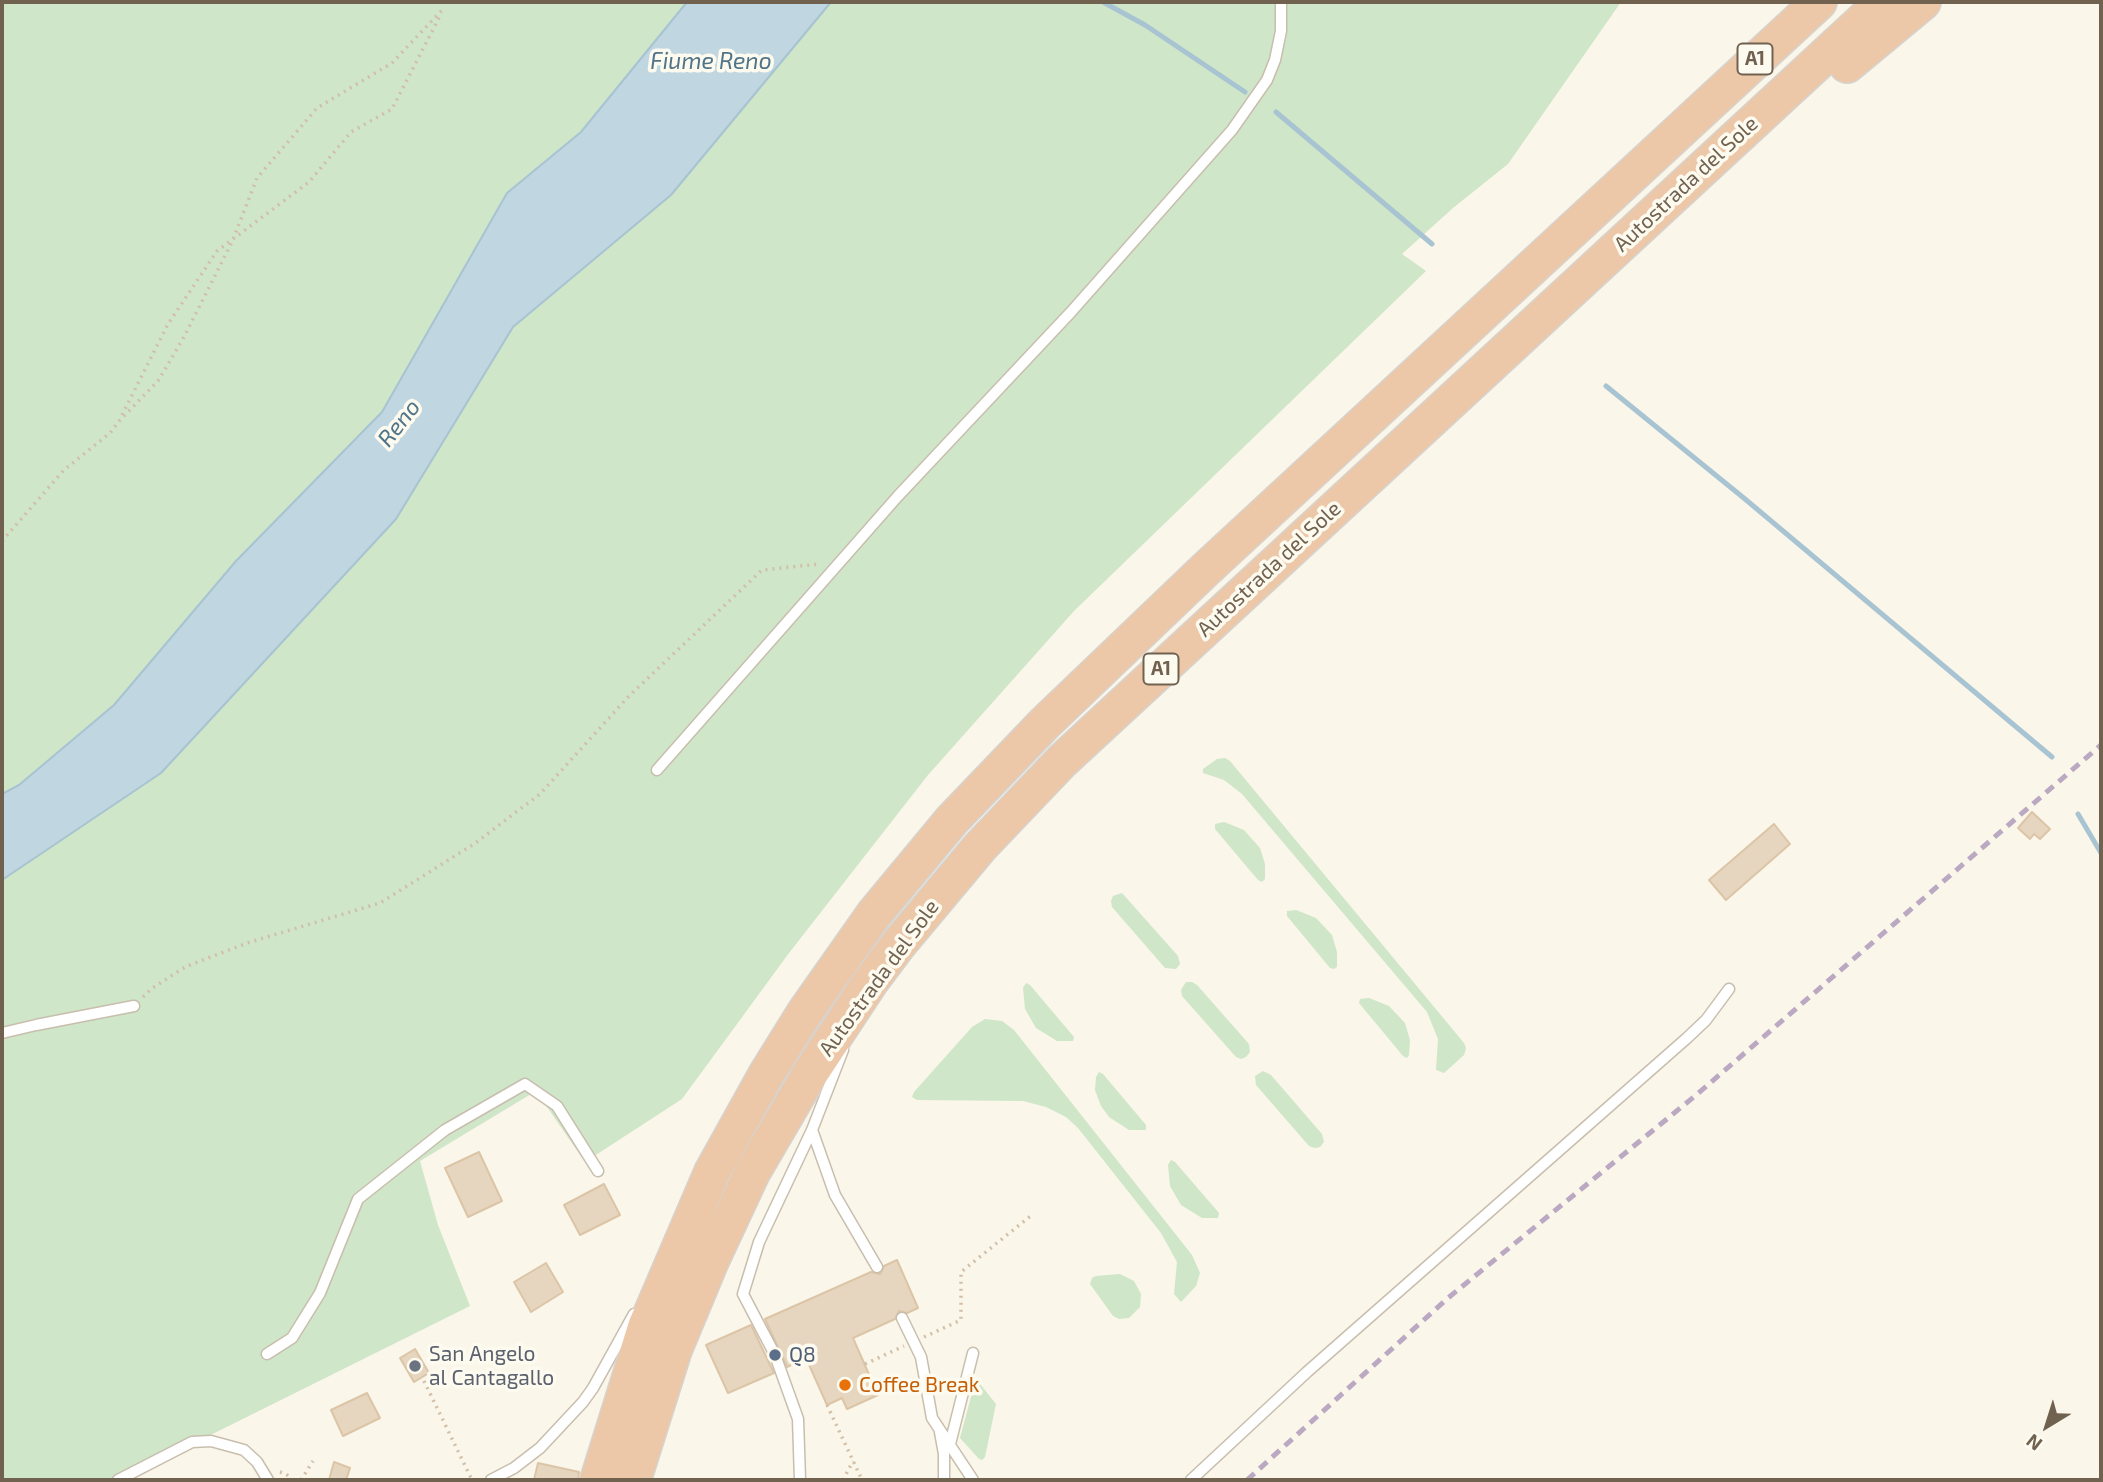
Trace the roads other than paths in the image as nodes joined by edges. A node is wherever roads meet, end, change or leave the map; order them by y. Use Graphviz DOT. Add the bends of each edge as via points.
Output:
graph roads {
  1 [pos="1281,2"];
  2 [pos="1793,2"];
  3 [pos="1818,2"];
  4 [pos="1883,2"];
  5 [pos="1923,2"];
  6 [pos="1692,117"];
  7 [pos="1682,188"];
  8 [pos="657,770"];
  9 [pos="871,981"];
  10 [pos="1729,989"];
  11 [pos="134,1006"];
  12 [pos="851,1030"];
  13 [pos="2,1034"];
  14 [pos="846,1042"];
  15 [pos="811,1130"];
  16 [pos="598,1171"];
  17 [pos="712,1172"];
  18 [pos="877,1267"];
  19 [pos="659,1268"];
  20 [pos="639,1304"];
  21 [pos="902,1318"];
  22 [pos="973,1353"];
  23 [pos="267,1354"];
  24 [pos="937,1425"];
  25 [pos="950,1444"];
  26 [pos="118,1480"];
  27 [pos="268,1480"];
  28 [pos="491,1480"];
  29 [pos="598,1480"];
  30 [pos="633,1480"];
  31 [pos="800,1480"];
  32 [pos="944,1480"];
  33 [pos="973,1480"];
  34 [pos="1191,1480"];
  1 -- 8 [label="lane" via="1275,60 1267,80 1232,130 1071,312 898,496"];
  2 -- 6 [label="highway" via="1721,70"];
  3 -- 6 [label="highway, Autostrada del Sole / A1"];
  4 -- 7 [label="highway, Autostrada del Sole / A1"];
  5 -- 7 [label="highway" via="1790,113"];
  6 -- 17 [label="highway, Autostrada del Sole / A1" via="1196,579 1045,723 952,820 874,914 805,1012"];
  7 -- 9 [label="highway, Autostrada del Sole / A1" via="1062,761 980,846"];
  9 -- 12 [label="lane"];
  9 -- 30 [label="highway, Autostrada del Sole / A1" via="811,1072 711,1261 674,1350"];
  10 -- 34 [label="lane" via="1687,1038"];
  11 -- 13 [label="lane"];
  14 -- 15 [label="lane"];
  15 -- 18 [label="lane" via="835,1195"];
  15 -- 31 [label="lane" via="759,1241 743,1294 775,1355 798,1419"];
  16 -- 23 [label="lane" via="557,1106 525,1084 445,1130 358,1199 320,1293 292,1338"];
  17 -- 19 [label="lane"];
  17 -- 29 [label="highway, Autostrada del Sole / A1" via="646,1326"];
  20 -- 28 [label="lane" via="583,1402 540,1448"];
  21 -- 24 [label="lane" via="920,1357"];
  22 -- 25 [label="lane"];
  24 -- 25 [label="lane"];
  24 -- 32 [label="lane"];
  25 -- 33 [label="lane"];
  26 -- 27 [label="lane" via="191,1442 211,1441 244,1450"];
}
